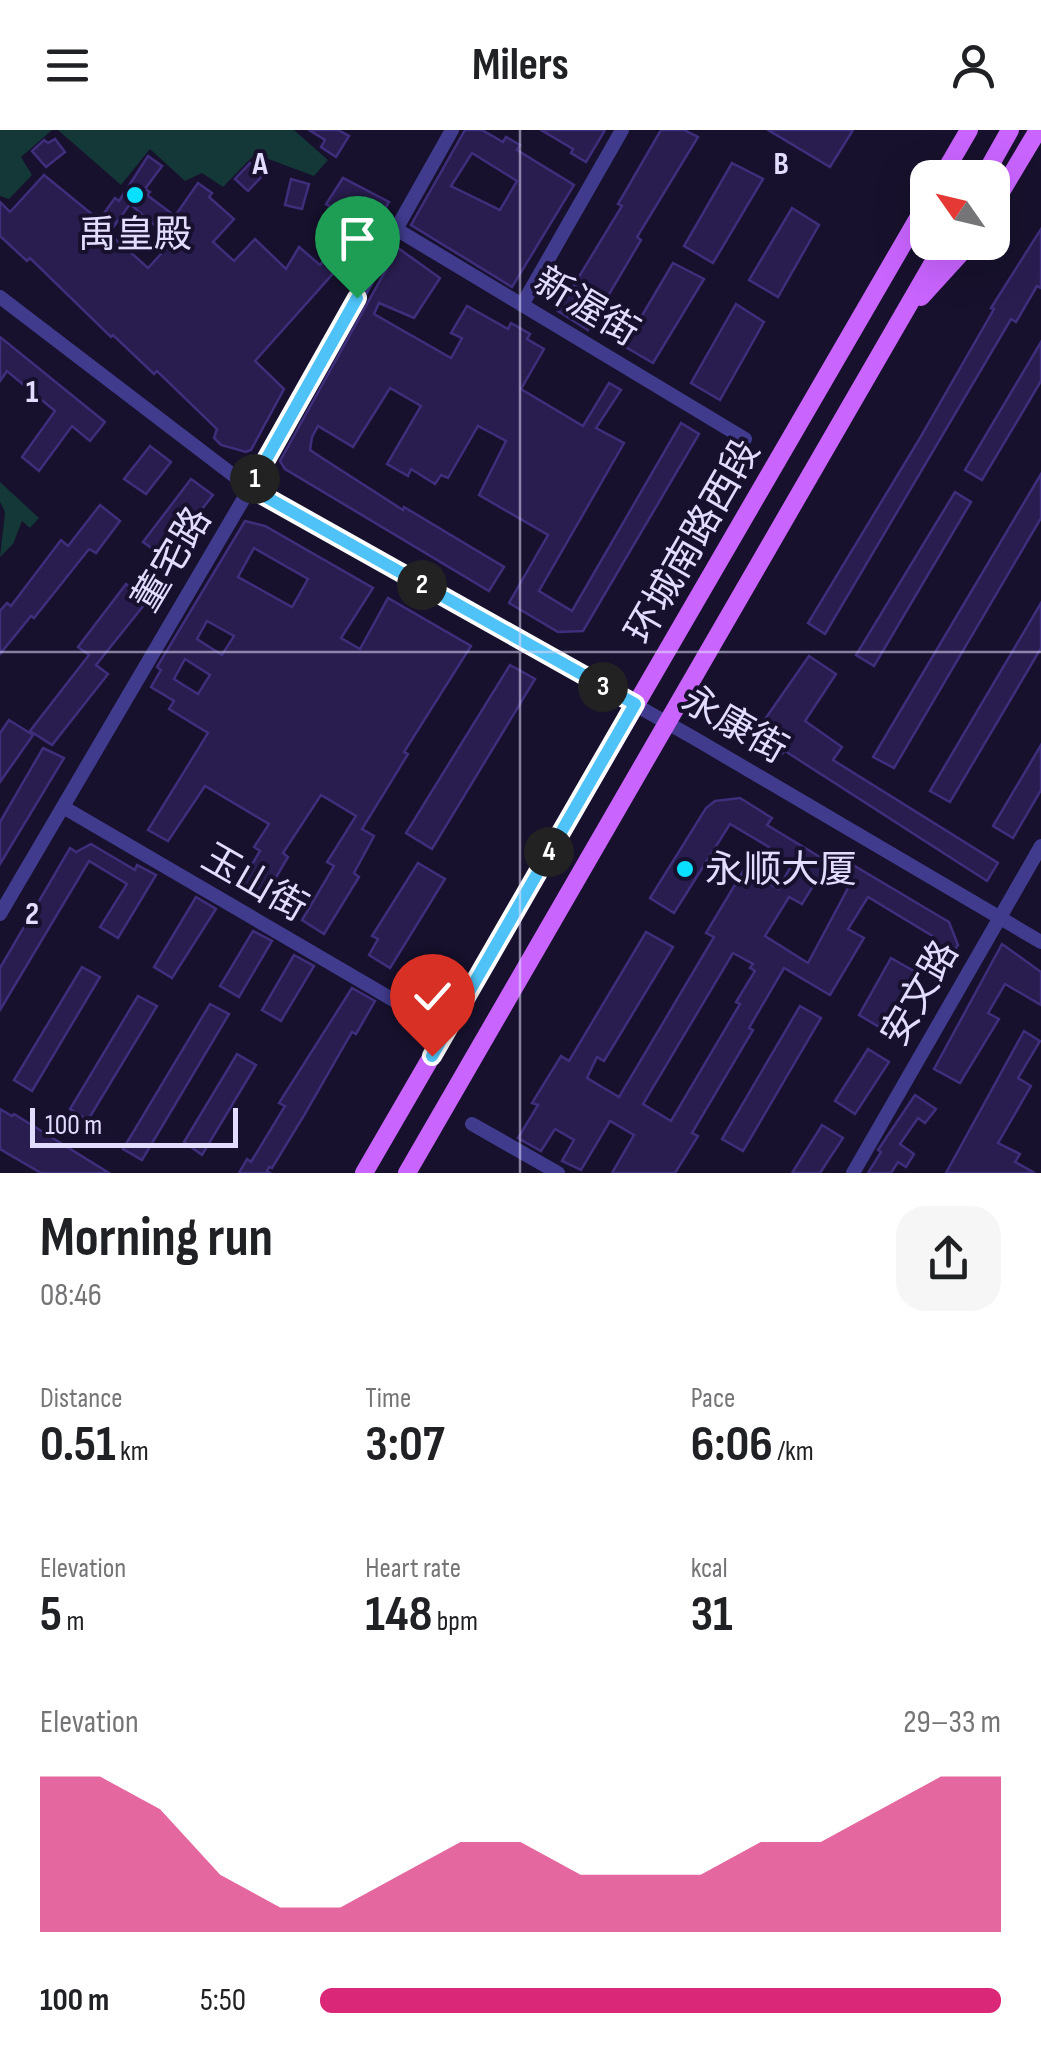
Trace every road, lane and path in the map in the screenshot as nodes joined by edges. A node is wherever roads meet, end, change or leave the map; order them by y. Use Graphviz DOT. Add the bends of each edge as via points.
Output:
graph roads {
  1 [pos="452,130"];
  2 [pos="622,130"];
  3 [pos="969,130"];
  4 [pos="1010,130"];
  5 [pos="1038,130"];
  6 [pos="952,160"];
  7 [pos="992,160"];
  8 [pos="1010,177"];
  9 [pos="396,229"];
  10 [pos="910,232"];
  11 [pos="935,260"];
  12 [pos="954,260"];
  13 [pos="0,297"];
  14 [pos="522,305"];
  15 [pos="903,315"];
  16 [pos="745,439"];
  17 [pos="250,488"];
  18 [pos="635,704"];
  19 [pos="666,722"];
  20 [pos="62,808"];
  21 [pos="1041,846"];
  22 [pos="0,914"];
  23 [pos="1000,917"];
  24 [pos="1041,942"];
  25 [pos="414,1012"];
  26 [pos="472,1124"];
  27 [pos="364,1173"];
  28 [pos="407,1173"];
  29 [pos="558,1173"];
  30 [pos="853,1173"];
  1 -- 9 [label="street, 董宅路"];
  2 -- 14 [label="street"];
  3 -- 6 [label="main road"];
  4 -- 7 [label="main road"];
  5 -- 8 [label="main road"];
  9 -- 14 [label="street, 新渥街"];
  9 -- 17 [label="street, 董宅路"];
  10 -- 18 [label="main road, 环城南路西段"];
  11 -- 15 [label="main road, 环城南路西段"];
  12 -- 15 [label="main road"];
  13 -- 17 [label="street, 永康街"];
  14 -- 16 [label="street, 新渥街"];
  15 -- 19 [label="main road, 环城南路西段"];
  17 -- 18 [label="street, 永康街"];
  17 -- 20 [label="street, 董宅路"];
  18 -- 19 [label="street, 永康街"];
  18 -- 27 [label="main road, 环城南路西段"];
  19 -- 23 [label="street, 永康街"];
  19 -- 28 [label="main road, 环城南路西段"];
  20 -- 22 [label="street, 董宅路"];
  20 -- 25 [label="street, 玉山街"];
  21 -- 23 [label="street, 安文路"];
  23 -- 24 [label="street, 永康街"];
  23 -- 30 [label="street, 安文路"];
  26 -- 29 [label="street"];
}
